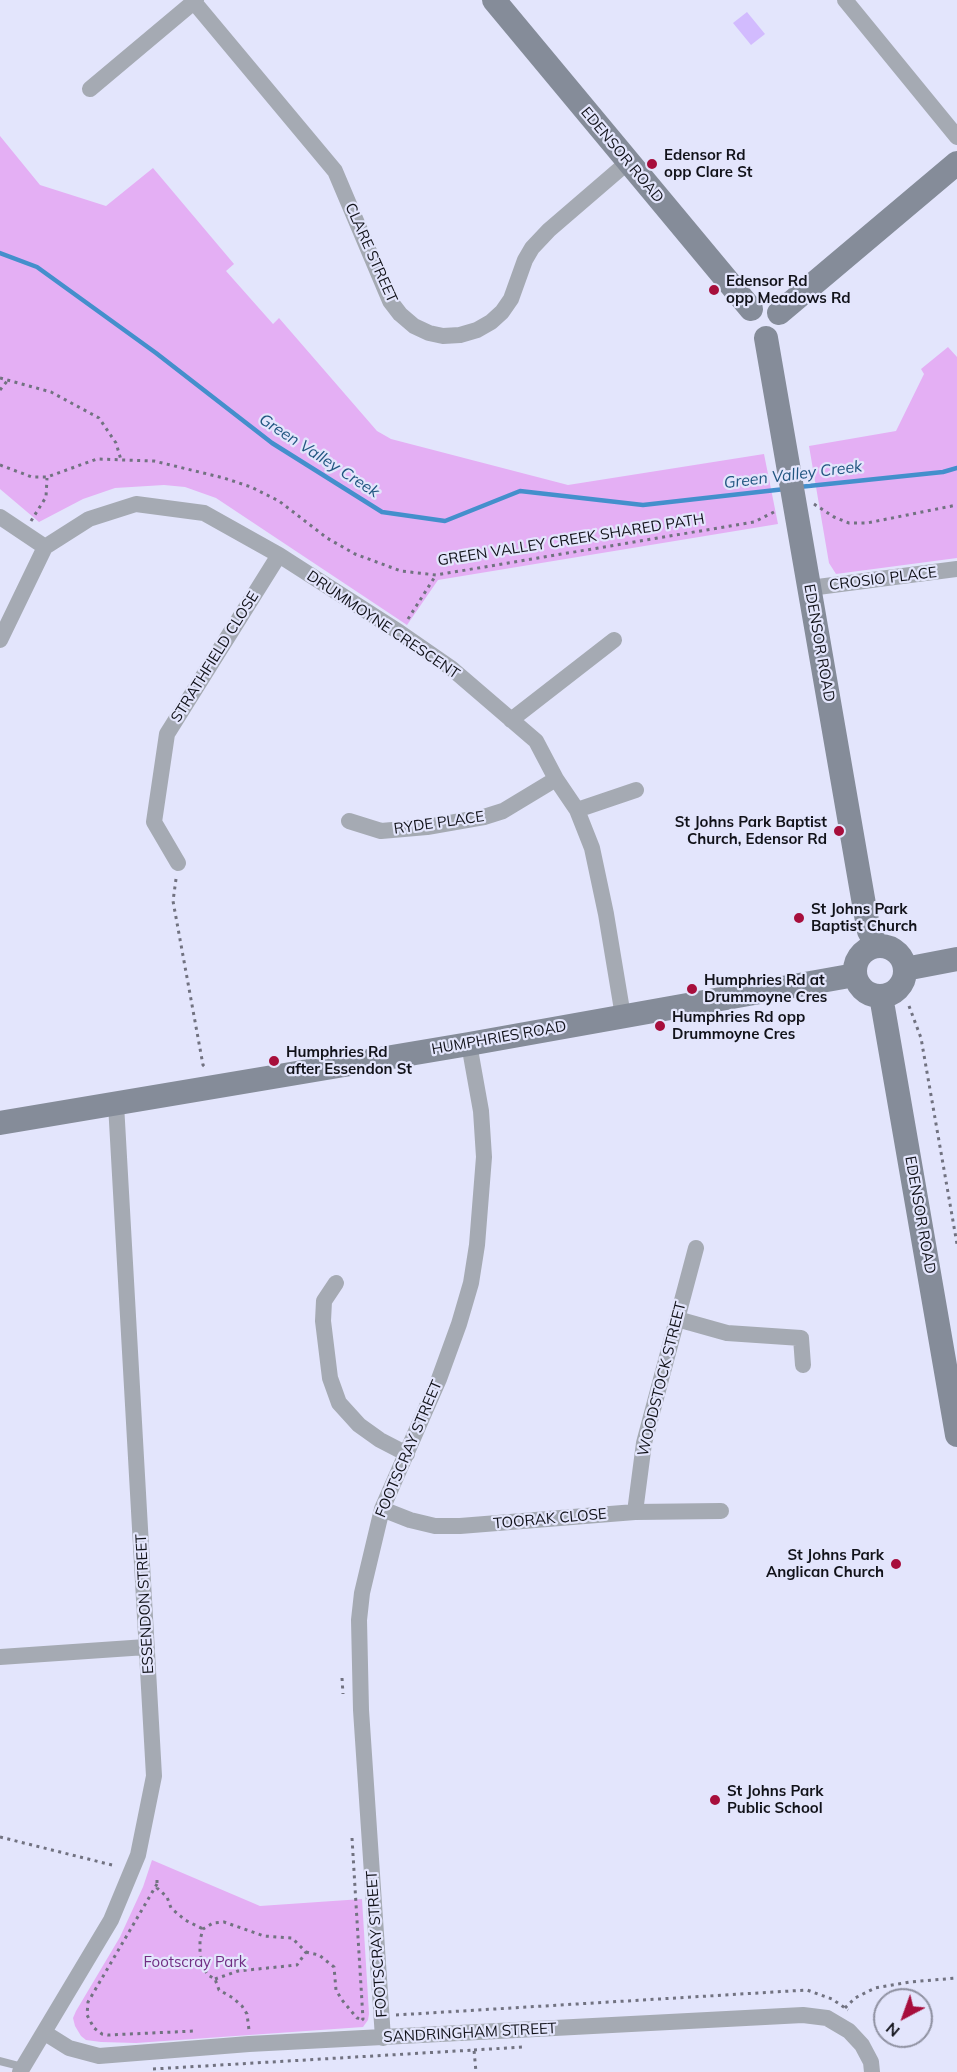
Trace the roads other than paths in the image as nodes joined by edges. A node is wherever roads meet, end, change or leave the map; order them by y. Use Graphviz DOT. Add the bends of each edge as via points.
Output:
graph roads {
  1 [pos="494,0"];
  2 [pos="845,0"];
  3 [pos="195,1"];
  4 [pos="90,89"];
  5 [pos="957,136"];
  6 [pos="628,162"];
  7 [pos="957,163"];
  8 [pos="751,309"];
  9 [pos="779,313"];
  10 [pos="766,338"];
  11 [pos="0,517"];
  12 [pos="45,547"];
  13 [pos="279,555"];
  14 [pos="957,569"];
  15 [pos="810,588"];
  16 [pos="0,640"];
  17 [pos="614,640"];
  18 [pos="512,720"];
  19 [pos="556,779"];
  20 [pos="636,790"];
  21 [pos="578,810"];
  22 [pos="349,820"];
  23 [pos="178,863"];
  24 [pos="877,946"];
  25 [pos="957,959"];
  26 [pos="905,969"];
  27 [pos="855,975"];
  28 [pos="881,996"];
  29 [pos="622,1016"];
  30 [pos="469,1044"];
  31 [pos="116,1104"];
  32 [pos="1,1117"];
  33 [pos="696,1248"];
  34 [pos="336,1283"];
  35 [pos="677,1319"];
  36 [pos="803,1365"];
  37 [pos="957,1435"];
  38 [pos="407,1454"];
  39 [pos="382,1509"];
  40 [pos="721,1510"];
  41 [pos="634,1512"];
  42 [pos="146,1647"];
  43 [pos="0,1657"];
  44 [pos="45,2033"];
  45 [pos="383,2038"];
  46 [pos="0,2061"];
  47 [pos="21,2070"];
  48 [pos="872,2072"];
  1 -- 6 [label="main road, EDENSOR ROAD"];
  2 -- 5 [label="street"];
  3 -- 4 [label="street"];
  3 -- 6 [label="street, CLARE STREET" via="335,171 390,301 407,320 429,333 460,335 492,322 511,299 532,248"];
  6 -- 8 [label="main road, EDENSOR ROAD"];
  7 -- 9 [label="main road"];
  8 -- 9 [label="main road" via="766,304"];
  8 -- 10 [label="main road" via="748,326 755,335"];
  9 -- 10 [label="main road" via="779,329"];
  10 -- 15 [label="main road, EDENSOR ROAD"];
  11 -- 12 [label="street"];
  12 -- 13 [label="street, DRUMMOYNE CRESCENT" via="89,519 136,504 204,513"];
  12 -- 16 [label="street"];
  13 -- 18 [label="street, DRUMMOYNE CRESCENT" via="451,668"];
  13 -- 23 [label="street, STRATHFIELD CLOSE" via="167,734 154,822"];
  14 -- 15 [label="street, CROSIO PLACE"];
  15 -- 24 [label="main road, EDENSOR ROAD" via="865,910"];
  17 -- 18 [label="street"];
  18 -- 19 [label="street, DRUMMOYNE CRESCENT" via="536,741"];
  19 -- 21 [label="street, DRUMMOYNE CRESCENT"];
  19 -- 22 [label="street, RYDE PLACE" via="503,811 484,817 381,831"];
  20 -- 21 [label="street"];
  21 -- 29 [label="street, DRUMMOYNE CRESCENT" via="592,848"];
  24 -- 26 [label="main road" via="897,953"];
  24 -- 27 [label="main road" via="862,952"];
  25 -- 26 [label="main road"];
  26 -- 28 [label="main road" via="897,989"];
  27 -- 28 [label="main road" via="864,990"];
  27 -- 29 [label="main road, HUMPHRIES ROAD"];
  28 -- 37 [label="main road, EDENSOR ROAD"];
  29 -- 30 [label="main road, HUMPHRIES ROAD"];
  30 -- 31 [label="main road, HUMPHRIES ROAD"];
  30 -- 38 [label="street, FOOTSCRAY STREET" via="481,1110 484,1157 477,1245 459,1324"];
  31 -- 32 [label="main road, HUMPHRIES ROAD"];
  31 -- 42 [label="street, ESSENDON STREET"];
  33 -- 35 [label="street, WOODSTOCK STREET"];
  34 -- 38 [label="street" via="324,1301 323,1321 330,1378 339,1403 359,1425"];
  35 -- 36 [label="street" via="727,1333 801,1338"];
  35 -- 41 [label="street, WOODSTOCK STREET" via="644,1443"];
  38 -- 39 [label="street, FOOTSCRAY STREET"];
  39 -- 41 [label="street, TOORAK CLOSE" via="435,1526 460,1527"];
  39 -- 45 [label="street, FOOTSCRAY STREET" via="359,1620 361,1710"];
  40 -- 41 [label="street, TOORAK CLOSE"];
  42 -- 43 [label="street"];
  42 -- 44 [label="street, ESSENDON STREET" via="154,1776 138,1855 111,1920"];
  44 -- 45 [label="street, SANDRINGHAM STREET" via="69,2048 99,2056"];
  44 -- 47 [label="street, ESSENDON STREET"];
  45 -- 48 [label="street, SANDRINGHAM STREET" via="803,2015 827,2018 849,2031 862,2045"];
  46 -- 47 [label="lane"];
}
